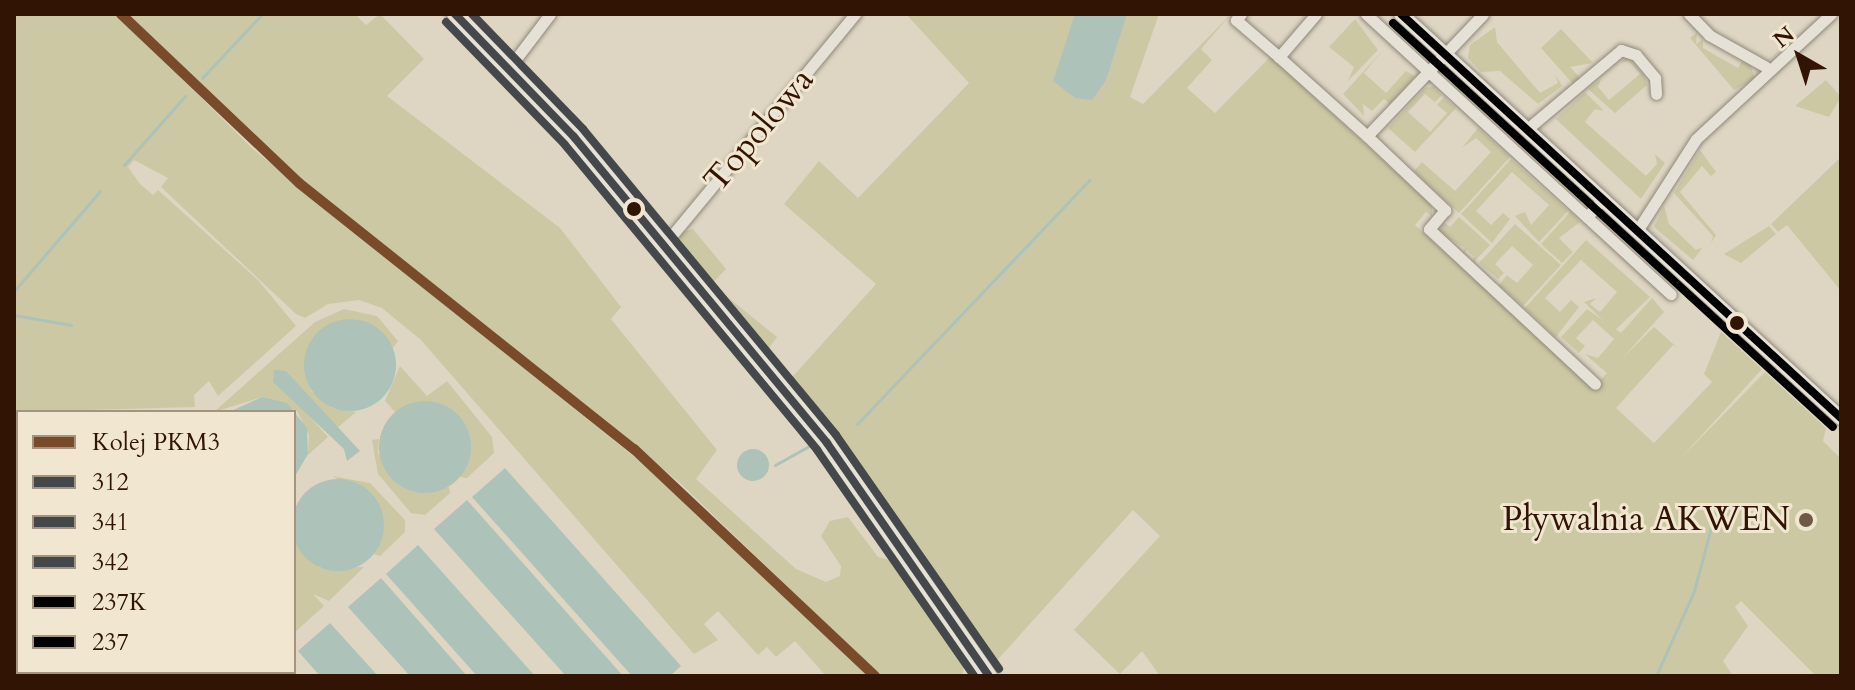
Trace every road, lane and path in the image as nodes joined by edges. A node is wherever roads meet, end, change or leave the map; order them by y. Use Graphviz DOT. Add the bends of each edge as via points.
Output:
graph roads {
  1 [pos="455,14"];
  2 [pos="550,14"];
  3 [pos="855,14"];
  4 [pos="1316,14"];
  5 [pos="1366,14"];
  6 [pos="1401,14"];
  7 [pos="1483,14"];
  8 [pos="1689,14"];
  9 [pos="1831,14"];
  10 [pos="1238,17"];
  11 [pos="1441,52"];
  12 [pos="1279,57"];
  13 [pos="1766,67"];
  14 [pos="509,68"];
  15 [pos="1427,70"];
  16 [pos="1656,94"];
  17 [pos="1526,130"];
  18 [pos="1367,136"];
  19 [pos="1602,200"];
  20 [pos="1587,217"];
  21 [pos="1637,231"];
  22 [pos="664,245"];
  23 [pos="1671,294"];
  24 [pos="1595,384"];
  25 [pos="1841,418"];
  26 [pos="989,676"];
  1 -- 14 [label="main road"];
  2 -- 14 [label="street"];
  3 -- 22 [label="street, Topolowa"];
  4 -- 12 [label="street"];
  5 -- 15 [label="street"];
  6 -- 11 [label="street"];
  7 -- 11 [label="street"];
  8 -- 13 [label="street" via="1709,35"];
  9 -- 13 [label="street"];
  10 -- 12 [label="street"];
  11 -- 15 [label="street"];
  11 -- 17 [label="street"];
  12 -- 18 [label="street"];
  13 -- 21 [label="street" via="1740,101 1696,139"];
  14 -- 22 [label="main road"];
  15 -- 18 [label="street"];
  15 -- 20 [label="street"];
  16 -- 17 [label="street" via="1645,66 1621,50"];
  17 -- 19 [label="street"];
  18 -- 24 [label="street" via="1445,210 1429,229"];
  19 -- 20 [label="street"];
  19 -- 21 [label="street"];
  20 -- 23 [label="street"];
  21 -- 25 [label="street"];
  22 -- 26 [label="main road" via="827,443"];
}
